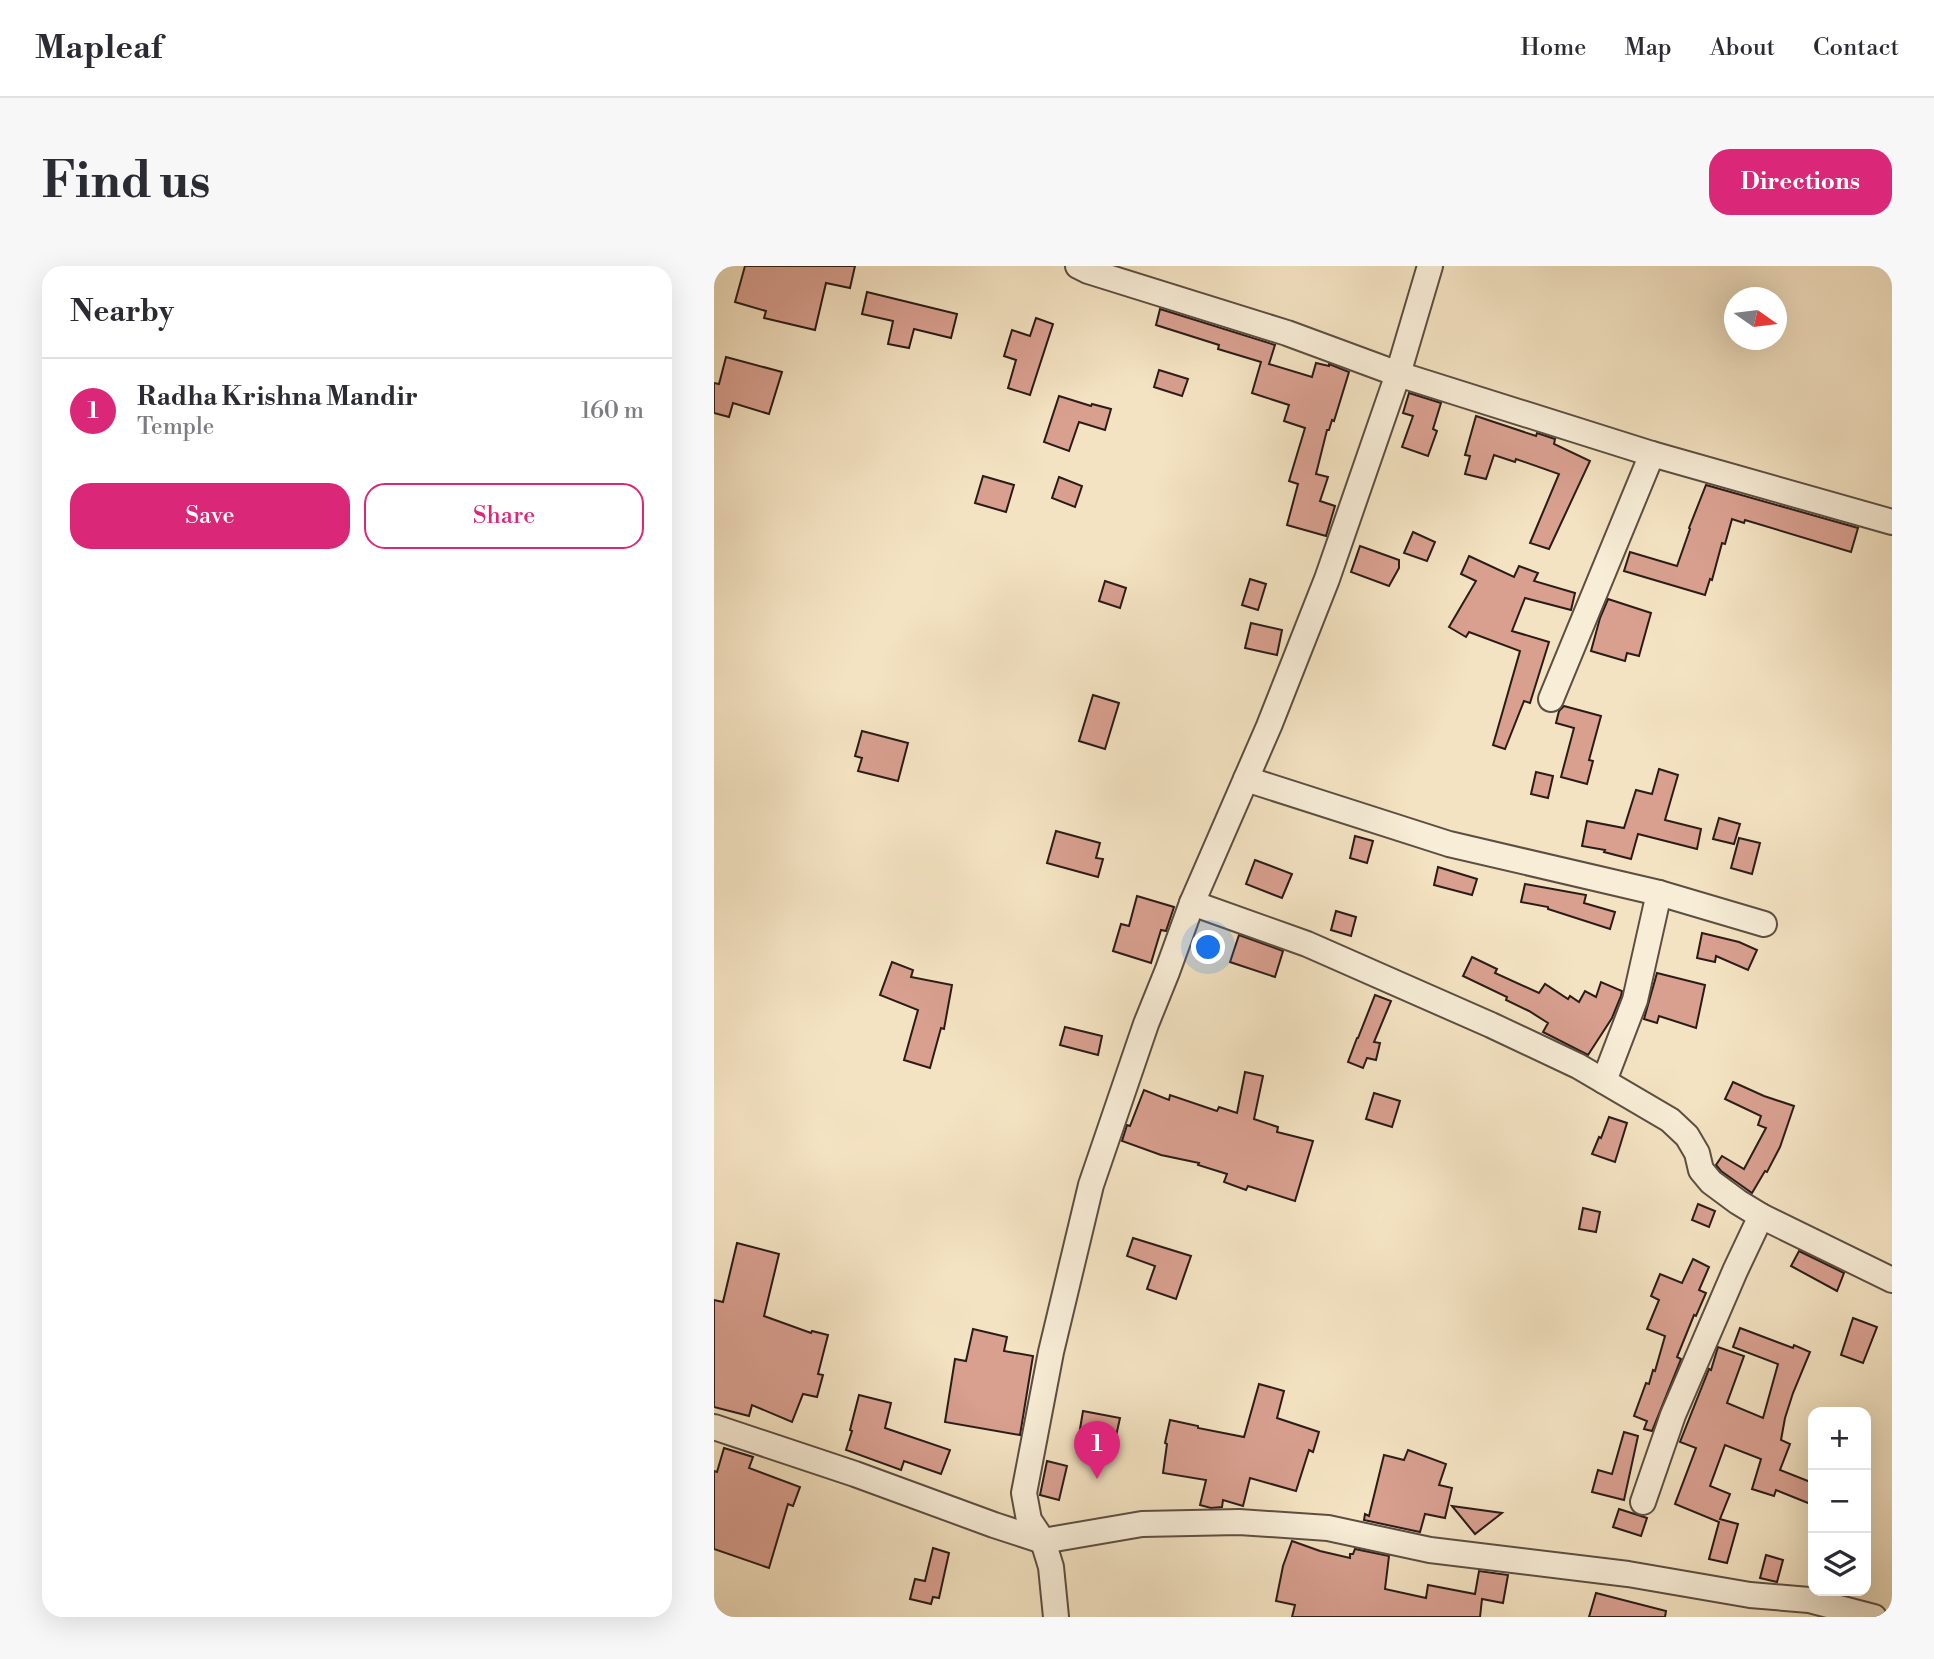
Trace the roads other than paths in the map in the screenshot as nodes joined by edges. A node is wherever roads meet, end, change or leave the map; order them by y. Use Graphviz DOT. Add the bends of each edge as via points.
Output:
graph roads {
  1 [pos="1078,266"];
  2 [pos="1430,266"];
  3 [pos="1398,374"];
  4 [pos="1652,454"];
  5 [pos="1892,522"];
  6 [pos="1551,699"];
  7 [pos="1246,779"];
  8 [pos="1659,893"];
  9 [pos="1192,903"];
  10 [pos="1764,924"];
  11 [pos="1604,1081"];
  12 [pos="1761,1216"];
  13 [pos="1892,1280"];
  14 [pos="714,1427"];
  15 [pos="1643,1502"];
  16 [pos="1043,1541"];
  17 [pos="1056,1617"];
  18 [pos="1874,1617"];
  1 -- 3 [label="street"];
  2 -- 3 [label="street"];
  3 -- 4 [label="street"];
  3 -- 7 [label="street" via="1327,579"];
  4 -- 5 [label="street"];
  4 -- 6 [label="street"];
  7 -- 8 [label="street" via="1449,844"];
  7 -- 9 [label="street"];
  8 -- 10 [label="street"];
  8 -- 11 [label="street" via="1636,1000"];
  9 -- 11 [label="street" via="1307,944"];
  9 -- 16 [label="street" via="1091,1185 1054,1339 1024,1493 1029,1520"];
  11 -- 12 [label="street" via="1670,1120 1687,1136 1711,1182"];
  12 -- 13 [label="street"];
  12 -- 15 [label="street" via="1674,1415"];
  14 -- 16 [label="street"];
  16 -- 17 [label="street" via="1051,1567"];
  16 -- 18 [label="street" via="1142,1524 1239,1522 1328,1528 1430,1550 1809,1600"];
}
